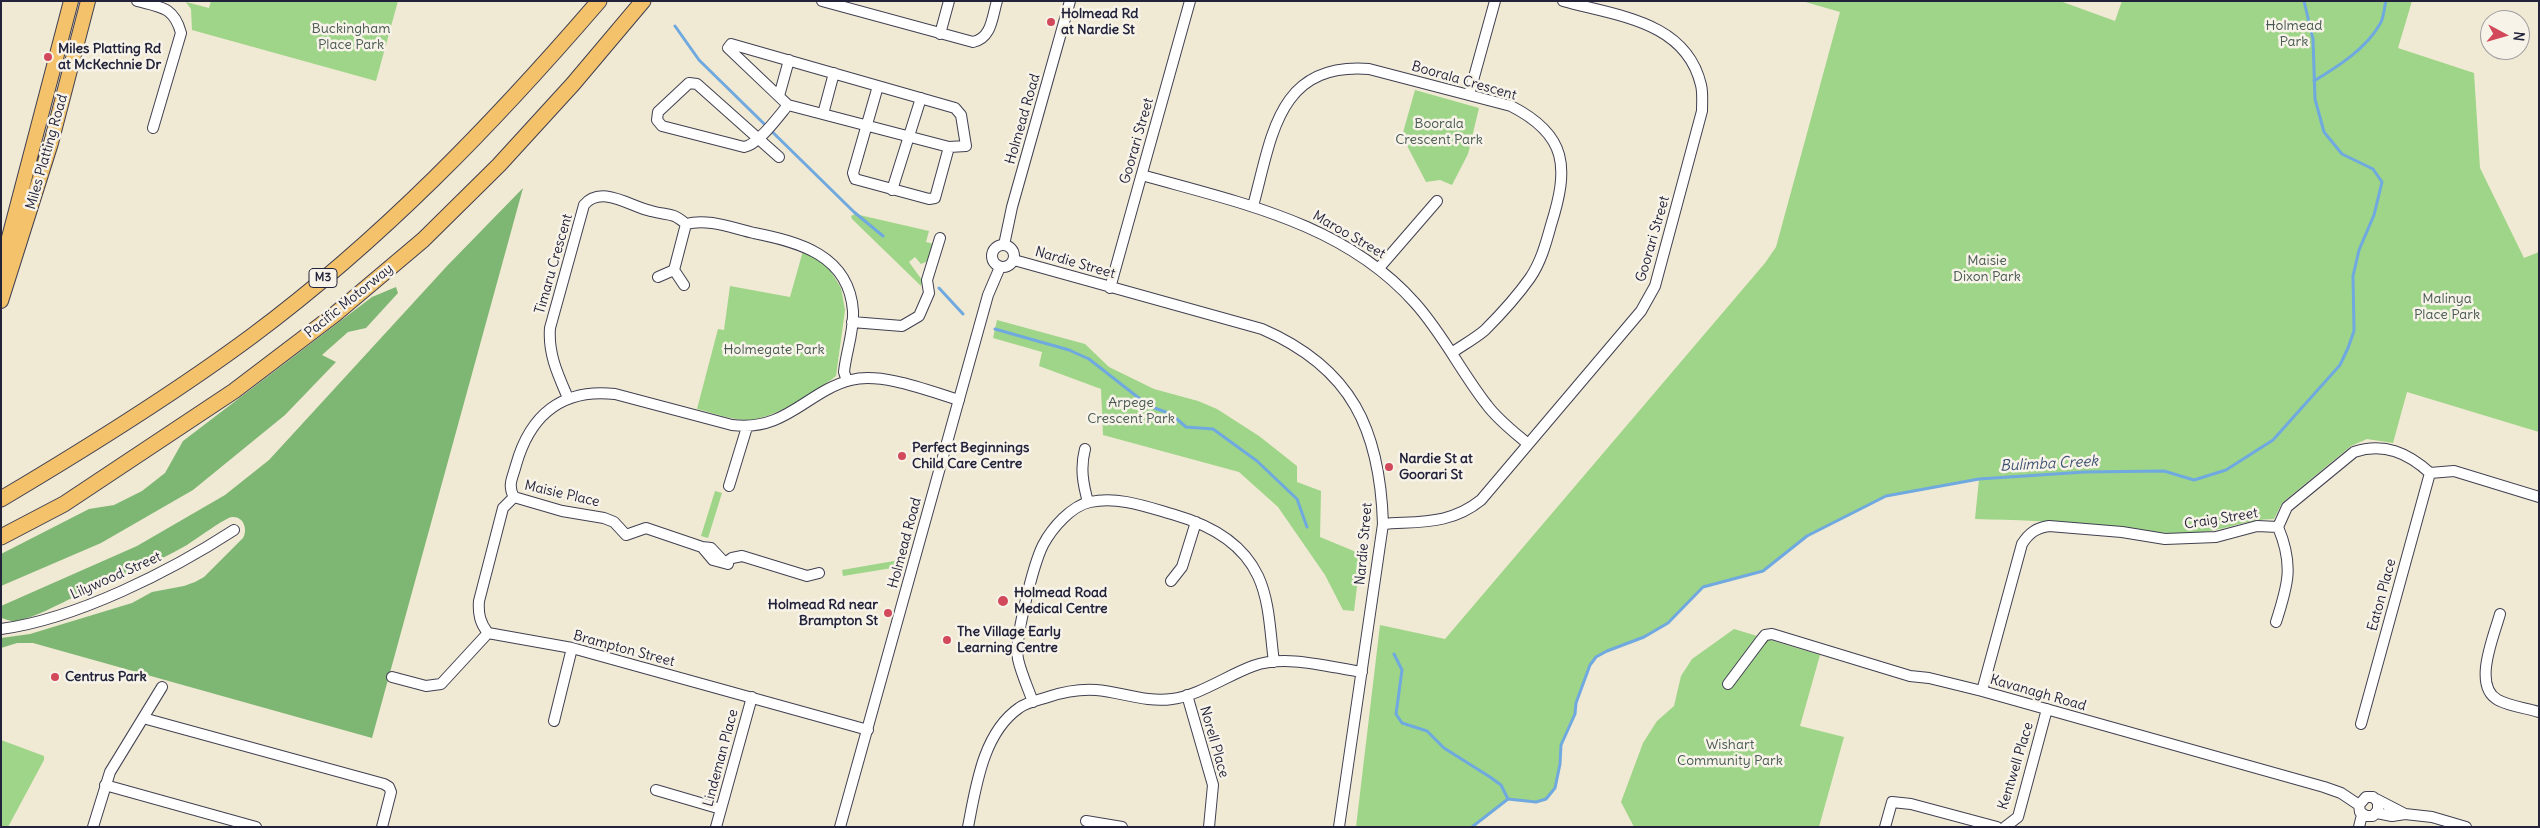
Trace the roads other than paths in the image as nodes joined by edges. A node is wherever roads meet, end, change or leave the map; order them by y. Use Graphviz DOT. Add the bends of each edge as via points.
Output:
graph roads {
  1 [pos="70,1"];
  2 [pos="88,1"];
  3 [pos="137,1"];
  4 [pos="599,1"];
  5 [pos="643,1"];
  6 [pos="822,1"];
  7 [pos="949,1"];
  8 [pos="997,1"];
  9 [pos="1070,1"];
  10 [pos="1190,1"];
  11 [pos="1495,1"];
  12 [pos="1563,1"];
  13 [pos="940,34"];
  14 [pos="789,60"];
  15 [pos="834,73"];
  16 [pos="878,86"];
  17 [pos="1469,95"];
  18 [pos="779,96"];
  19 [pos="921,98"];
  20 [pos="788,105"];
  21 [pos="823,114"];
  22 [pos="866,125"];
  23 [pos="153,128"];
  24 [pos="761,136"];
  25 [pos="909,137"];
  26 [pos="949,147"];
  27 [pos="779,158"];
  28 [pos="1142,174"];
  29 [pos="892,190"];
  30 [pos="1438,201"];
  31 [pos="1253,206"];
  32 [pos="686,224"];
  33 [pos="940,238"];
  34 [pos="1004,245"];
  35 [pos="1014,260"];
  36 [pos="1000,267"];
  37 [pos="1,268"];
  38 [pos="1379,268"];
  39 [pos="674,270"];
  40 [pos="658,277"];
  41 [pos="684,285"];
  42 [pos="1110,288"];
  43 [pos="1,301"];
  44 [pos="852,322"];
  45 [pos="1453,352"];
  46 [pos="849,380"];
  47 [pos="568,398"];
  48 [pos="959,400"];
  49 [pos="747,427"];
  50 [pos="1528,444"];
  51 [pos="1085,449"];
  52 [pos="2430,473"];
  53 [pos="729,486"];
  54 [pos="514,497"];
  55 [pos="2539,497"];
  56 [pos="1,499"];
  57 [pos="1088,502"];
  58 [pos="1196,522"];
  59 [pos="1383,524"];
  60 [pos="2278,527"];
  61 [pos="234,530"];
  62 [pos="1,536"];
  63 [pos="819,572"];
  64 [pos="1171,581"];
  65 [pos="2500,614"];
  66 [pos="2276,622"];
  67 [pos="1,629"];
  68 [pos="488,633"];
  69 [pos="572,648"];
  70 [pos="1274,662"];
  71 [pos="1362,672"];
  72 [pos="392,677"];
  73 [pos="1728,684"];
  74 [pos="162,687"];
  75 [pos="1982,691"];
  76 [pos="1187,694"];
  77 [pos="752,697"];
  78 [pos="1033,702"];
  79 [pos="2047,710"];
  80 [pos="2539,712"];
  81 [pos="143,718"];
  82 [pos="554,721"];
  83 [pos="2361,724"];
  84 [pos="868,730"];
  85 [pos="105,785"];
  86 [pos="656,790"];
  87 [pos="2376,799"];
  88 [pos="2359,808"];
  89 [pos="721,809"];
  90 [pos="2375,814"];
  91 [pos="2405,814"];
  92 [pos="1086,821"];
  93 [pos="93,827"];
  94 [pos="256,827"];
  95 [pos="382,827"];
  96 [pos="716,827"];
  97 [pos="840,827"];
  98 [pos="968,827"];
  99 [pos="1122,827"];
  100 [pos="1208,827"];
  101 [pos="1339,827"];
  102 [pos="1885,827"];
  103 [pos="1997,827"];
  104 [pos="2005,827"];
  105 [pos="2359,827"];
  106 [pos="2369,827"];
  107 [pos="2466,827"];
  1 -- 37 [label="main road, Miles Platting Road"];
  2 -- 43 [label="main road, Miles Platting Road" via="51,143"];
  3 -- 23 [label="street" via="167,9 177,18 181,32"];
  4 -- 56 [label="highway, M3" via="472,143 408,205 333,270 253,336 175,391"];
  5 -- 62 [label="highway, Pacific Motorway / M3" via="499,164 423,240 334,315 234,391 64,504"];
  6 -- 13 [label="street"];
  7 -- 13 [label="street"];
  8 -- 13 [label="street" via="988,34 982,40 974,42"];
  9 -- 34 [label="street, Holmead Road"];
  10 -- 28 [label="street, Goorari Street"];
  11 -- 17 [label="street"];
  12 -- 50 [label="street, Goorari Street" via="1650,25 1676,40 1693,62 1702,86 1702,111 1655,286 1641,311"];
  14 -- 15 [label="street"];
  14 -- 18 [label="street"];
  14 -- 18 [label="street" via="728,45"];
  15 -- 16 [label="street"];
  15 -- 21 [label="street"];
  16 -- 19 [label="street"];
  16 -- 22 [label="street"];
  17 -- 31 [label="street, Boorala Crescent" via="1368,69 1330,70 1314,77 1286,103 1276,123"];
  17 -- 45 [label="street, Boorala Crescent" via="1511,106 1542,126 1552,138 1562,174 1559,199 1541,258 1530,278 1484,330"];
  18 -- 20 [label="street"];
  19 -- 25 [label="street"];
  19 -- 26 [label="street" via="955,108 961,115 966,146"];
  20 -- 21 [label="street"];
  20 -- 24 [label="street"];
  21 -- 22 [label="street"];
  22 -- 25 [label="street"];
  22 -- 29 [label="street" via="854,179"];
  24 -- 24 [label="street" via="752,146 744,147 662,126 657,120 658,112 689,83 697,84"];
  24 -- 27 [label="street"];
  25 -- 26 [label="street"];
  25 -- 29 [label="street"];
  26 -- 29 [label="street" via="934,198"];
  28 -- 31 [label="street, Maroo Street"];
  28 -- 42 [label="street, Goorari Street"];
  30 -- 38 [label="street"];
  31 -- 38 [label="street, Maroo Street" via="1308,226"];
  32 -- 39 [label="street"];
  32 -- 44 [label="street" via="694,227 716,225 801,244 830,262 847,286 853,311"];
  32 -- 47 [label="street, Timaru Crescent" via="677,224 661,213 604,196 588,200 584,205 549,339 556,371"];
  33 -- 44 [label="street" via="927,280 929,293 919,316 902,326"];
  34 -- 35 [label="street" via="1012,250"];
  34 -- 36 [label="street" via="997,246 992,252 994,263"];
  35 -- 36 [label="street" via="1007,267"];
  35 -- 42 [label="street, Nardie Street"];
  36 -- 48 [label="street, Holmead Road" via="988,295"];
  38 -- 45 [label="street, Maroo Street" via="1416,303"];
  39 -- 40 [label="street"];
  39 -- 41 [label="street"];
  42 -- 59 [label="street, Nardie Street" via="1262,330 1288,341 1316,360 1338,382 1368,430 1382,487"];
  44 -- 46 [label="street" via="847,362"];
  45 -- 50 [label="street, Maroo Street" via="1488,407"];
  46 -- 48 [label="street" via="888,381"];
  46 -- 49 [label="street" via="772,421"];
  47 -- 49 [label="street" via="602,392 615,394"];
  47 -- 54 [label="street" via="549,410 527,434 510,484"];
  48 -- 84 [label="street, Holmead Road"];
  49 -- 53 [label="street"];
  50 -- 59 [label="street, Goorari Street" via="1466,512 1446,519"];
  51 -- 57 [label="street" via="1082,470"];
  52 -- 55 [label="street" via="2454,471"];
  52 -- 60 [label="street, Craig Street" via="2400,452 2367,448 2354,452 2287,507"];
  52 -- 83 [label="street, Eaton Place"];
  54 -- 63 [label="street, Maisie Place" via="562,511 604,518 614,522 626,535 646,528 654,530 702,547 713,560 732,565 754,561 807,576"];
  54 -- 68 [label="street" via="503,508 479,601 478,613"];
  57 -- 58 [label="street" via="1111,500 1131,503"];
  57 -- 78 [label="street" via="1051,531 1042,546 1017,634 1018,658"];
  58 -- 64 [label="street" via="1182,567"];
  58 -- 70 [label="street" via="1225,537 1244,554 1258,576 1266,600"];
  59 -- 71 [label="street, Nardie Street"];
  60 -- 66 [label="street" via="2289,560 2289,576"];
  60 -- 75 [label="street, Craig Street" via="2257,526 2193,539 2039,527 2022,544"];
  61 -- 67 [label="street, Lilywood Street" via="177,564 85,606 30,625"];
  65 -- 80 [label="street" via="2484,674 2489,693 2498,700"];
  68 -- 69 [label="street, Brampton Street"];
  68 -- 72 [label="street" via="441,684 426,686"];
  69 -- 77 [label="street, Brampton Street"];
  69 -- 82 [label="street"];
  70 -- 71 [label="street"];
  70 -- 76 [label="street" via="1254,665"];
  71 -- 101 [label="street, Nardie Street"];
  73 -- 75 [label="street, Kavanagh Road" via="1765,635 1772,634 1910,676"];
  74 -- 81 [label="street"];
  75 -- 79 [label="street, Kavanagh Road"];
  76 -- 78 [label="street" via="1157,700 1080,690"];
  76 -- 100 [label="street, Norell Place" via="1213,785"];
  77 -- 84 [label="street, Brampton Street"];
  77 -- 89 [label="street, Lindeman Place"];
  78 -- 98 [label="street" via="1020,707 997,730 975,793"];
  79 -- 88 [label="street, Kavanagh Road" via="2324,787 2341,793"];
  79 -- 104 [label="street, Kentwell Place" via="2018,817"];
  81 -- 85 [label="street"];
  81 -- 95 [label="street" via="384,784 391,792"];
  84 -- 97 [label="street, Holmead Road"];
  85 -- 93 [label="street"];
  85 -- 94 [label="street"];
  86 -- 89 [label="street"];
  87 -- 88 [label="street" via="2366,797"];
  87 -- 90 [label="street" via="2379,806"];
  87 -- 91 [label="street, Kavanagh Road"];
  88 -- 90 [label="street, Kavanagh Road" via="2366,816"];
  88 -- 105 [label="street" via="2362,815"];
  89 -- 96 [label="street, Lindeman Place"];
  90 -- 91 [label="street, Kavanagh Road"];
  90 -- 106 [label="street"];
  91 -- 107 [label="street, Kavanagh Road" via="2432,817"];
  92 -- 99 [label="street"];
  102 -- 103 [label="street, Kentwell Place" via="1892,802"];
}
